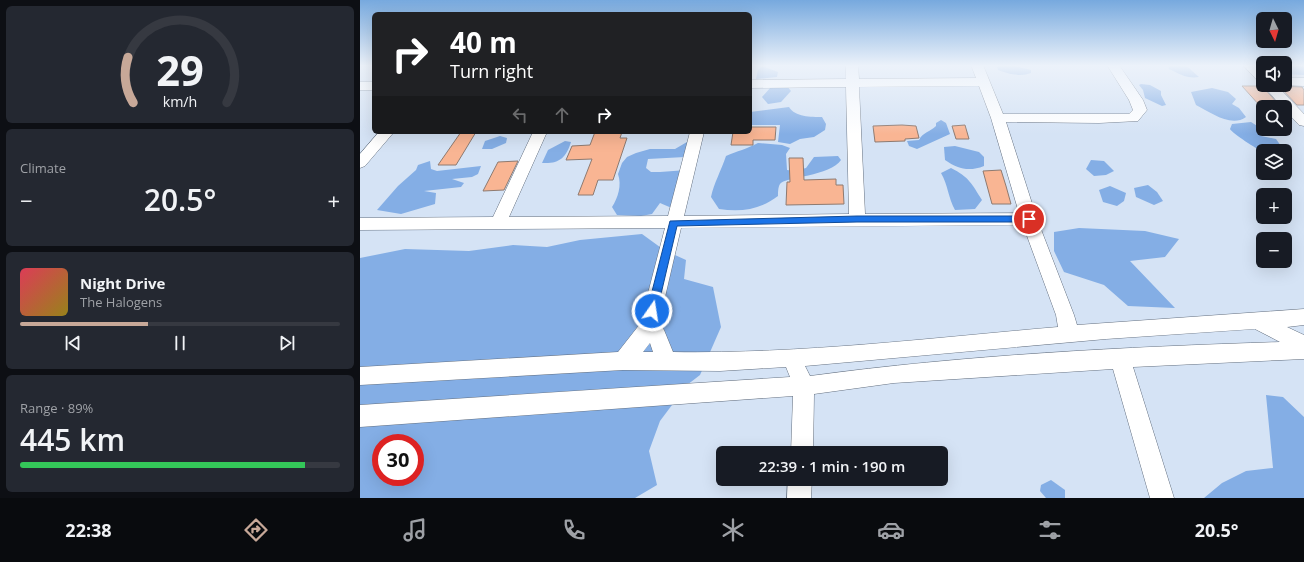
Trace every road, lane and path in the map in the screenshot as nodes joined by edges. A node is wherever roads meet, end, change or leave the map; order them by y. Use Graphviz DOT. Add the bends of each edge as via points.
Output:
graph roads {
  1 [pos="853,88"];
  2 [pos="986,88"];
  3 [pos="1128,88"];
  4 [pos="1276,92"];
  5 [pos="998,118"];
  6 [pos="1304,122"];
  7 [pos="385,134"];
  8 [pos="539,134"];
  9 [pos="696,134"];
  10 [pos="360,163"];
  11 [pos="857,219"];
  12 [pos="1029,219"];
  13 [pos="673,223"];
  14 [pos="360,224"];
  15 [pos="498,224"];
  16 [pos="1304,317"];
  17 [pos="1258,322"];
  18 [pos="649,325"];
  19 [pos="1069,335"];
  20 [pos="1304,344"];
  21 [pos="1304,350"];
  22 [pos="792,358"];
  23 [pos="1120,359"];
  24 [pos="623,361"];
  25 [pos="667,362"];
  26 [pos="360,376"];
  27 [pos="804,386"];
  28 [pos="360,416"];
  29 [pos="802,446"];
  30 [pos="800,486"];
  31 [pos="799,498"];
  32 [pos="1162,498"];
  1 -- 11 [label="street"];
  2 -- 5 [label="street"];
  3 -- 5 [label="street" via="1140,110 1133,118"];
  4 -- 6 [label="street"];
  5 -- 12 [label="street"];
  7 -- 10 [label="street"];
  8 -- 15 [label="street"];
  9 -- 13 [label="street"];
  11 -- 12 [label="street"];
  11 -- 13 [label="street"];
  12 -- 19 [label="street"];
  13 -- 15 [label="street"];
  13 -- 18 [label="street"];
  14 -- 15 [label="street"];
  16 -- 17 [label="street"];
  17 -- 19 [label="street"];
  17 -- 20 [label="street"];
  18 -- 24 [label="street" via="643,337"];
  18 -- 25 [label="street" via="657,336"];
  19 -- 22 [label="street"];
  21 -- 23 [label="street"];
  22 -- 25 [label="street"];
  22 -- 27 [label="street"];
  23 -- 27 [label="street" via="894,374"];
  23 -- 32 [label="street"];
  24 -- 25 [label="street"];
  24 -- 26 [label="street"];
  27 -- 28 [label="street"];
  27 -- 29 [label="street"];
  30 -- 31 [label="street"];
}
